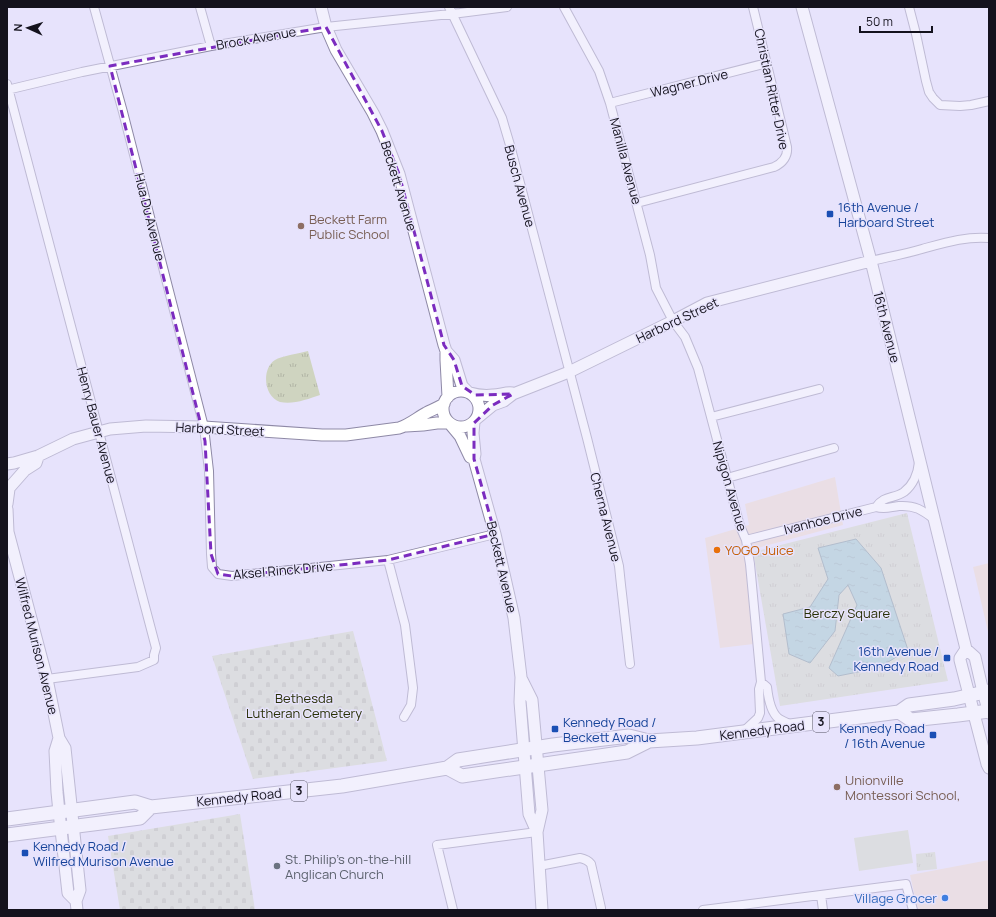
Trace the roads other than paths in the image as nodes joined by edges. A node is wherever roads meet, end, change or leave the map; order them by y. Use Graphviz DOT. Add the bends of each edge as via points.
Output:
graph roads {
  1 [pos="94,7"];
  2 [pos="200,7"];
  3 [pos="320,7"];
  4 [pos="507,7"];
  5 [pos="564,7"];
  6 [pos="753,7"];
  7 [pos="802,7"];
  8 [pos="908,7"];
  9 [pos="451,10"];
  10 [pos="326,26"];
  11 [pos="211,46"];
  12 [pos="767,63"];
  13 [pos="110,66"];
  14 [pos="7,88"];
  15 [pos="989,101"];
  16 [pos="610,102"];
  17 [pos="636,203"];
  18 [pos="989,238"];
  19 [pos="871,261"];
  20 [pos="673,321"];
  21 [pos="446,352"];
  22 [pos="569,372"];
  23 [pos="819,389"];
  24 [pos="469,393"];
  25 [pos="513,394"];
  26 [pos="446,400"];
  27 [pos="711,417"];
  28 [pos="475,421"];
  29 [pos="450,424"];
  30 [pos="406,426"];
  31 [pos="204,427"];
  32 [pos="99,432"];
  33 [pos="834,448"];
  34 [pos="38,456"];
  35 [pos="919,458"];
  36 [pos="474,459"];
  37 [pos="7,464"];
  38 [pos="727,478"];
  39 [pos="9,489"];
  40 [pos="7,504"];
  41 [pos="876,507"];
  42 [pos="7,509"];
  43 [pos="934,519"];
  44 [pos="8,531"];
  45 [pos="495,534"];
  46 [pos="746,540"];
  47 [pos="388,560"];
  48 [pos="966,649"];
  49 [pos="630,664"];
  50 [pos="46,679"];
  51 [pos="761,682"];
  52 [pos="986,692"];
  53 [pos="969,695"];
  54 [pos="898,712"];
  55 [pos="989,712"];
  56 [pos="973,713"];
  57 [pos="404,717"];
  58 [pos="794,726"];
  59 [pos="743,732"];
  60 [pos="649,741"];
  61 [pos="530,748"];
  62 [pos="532,766"];
  63 [pos="447,768"];
  64 [pos="989,768"];
  65 [pos="151,807"];
  66 [pos="65,811"];
  67 [pos="7,819"];
  68 [pos="67,827"];
  69 [pos="537,832"];
  70 [pos="7,835"];
  71 [pos="539,866"];
  72 [pos="821,895"];
  73 [pos="76,906"];
  74 [pos="739,908"];
  75 [pos="453,910"];
  76 [pos="542,910"];
  77 [pos="601,910"];
  78 [pos="703,910"];
  79 [pos="823,910"];
  80 [pos="913,910"];
  1 -- 13 [label="street, Hua Du Avenue"];
  2 -- 11 [label="street"];
  3 -- 10 [label="street, Beckett Avenue"];
  4 -- 9 [label="street, Brock Avenue"];
  5 -- 16 [label="street, Manilla Avenue" via="599,71"];
  6 -- 12 [label="street, Christian Ritter Drive"];
  7 -- 19 [label="street, 16th Avenue"];
  8 -- 15 [label="street" via="929,92 933,98 940,104 960,106"];
  9 -- 10 [label="street, Brock Avenue"];
  9 -- 22 [label="street, Busch Avenue" via="502,118"];
  10 -- 11 [label="street, Brock Avenue"];
  10 -- 21 [label="street, Beckett Avenue" via="336,50 382,131 399,174"];
  11 -- 13 [label="street, Brock Avenue"];
  12 -- 16 [label="street, Wagner Drive"];
  12 -- 17 [label="street, Christian Ritter Drive" via="787,146 786,156 782,162 774,167"];
  13 -- 14 [label="street, Brock Avenue"];
  13 -- 31 [label="street, Hua Du Avenue"];
  14 -- 32 [label="street, Henry Bauer Avenue"];
  16 -- 17 [label="street, Manilla Avenue"];
  17 -- 20 [label="street, Manilla Avenue" via="656,288"];
  18 -- 19 [label="street" via="957,240"];
  19 -- 20 [label="street, Harbord Street" via="708,303"];
  19 -- 35 [label="street, 16th Avenue"];
  20 -- 22 [label="street, Harbord Street"];
  20 -- 27 [label="street, Nipigon Avenue" via="685,337 698,368"];
  21 -- 24 [label="street, Beckett Avenue" via="454,360 462,386"];
  21 -- 26 [label="street, Beckett Avenue"];
  22 -- 25 [label="street, Harbord Street"];
  22 -- 49 [label="street, Cherna Avenue" via="619,566"];
  23 -- 27 [label="street"];
  24 -- 25 [label="street, Harbord Street" via="484,396 508,392"];
  24 -- 26 [label="street" via="459,391 451,394"];
  24 -- 28 [label="street" via="476,399 479,407"];
  25 -- 28 [label="street, Harbord Street" via="504,401 494,404"];
  26 -- 29 [label="street" via="443,411"];
  26 -- 30 [label="street, Harbord Street" via="436,409"];
  27 -- 38 [label="street, Nipigon Avenue"];
  28 -- 29 [label="street" via="462,428"];
  28 -- 36 [label="street, Beckett Avenue"];
  29 -- 30 [label="street, Harbord Street"];
  29 -- 36 [label="street, Beckett Avenue"];
  30 -- 31 [label="street, Harbord Street" via="346,435"];
  31 -- 32 [label="street, Harbord Street" via="146,426"];
  31 -- 47 [label="street, Aksel Rinck Drive" via="209,471 212,567 218,574 232,576"];
  32 -- 34 [label="street, Harbord Street" via="73,438"];
  32 -- 50 [label="street, Henry Bauer Avenue" via="156,648 154,660 138,667"];
  33 -- 38 [label="street"];
  34 -- 37 [label="street, Harbord Street"];
  34 -- 39 [label="street, Harbord Street" via="36,463"];
  35 -- 41 [label="street, Ivanhoe Drive" via="918,469 912,483 903,493 880,501"];
  35 -- 43 [label="street, 16th Avenue"];
  36 -- 45 [label="street, Beckett Avenue"];
  37 -- 39 [label="street" via="13,477"];
  38 -- 46 [label="street, Nipigon Avenue"];
  39 -- 40 [label="street"];
  41 -- 43 [label="street, Ivanhoe Drive" via="884,509 910,506 921,509"];
  41 -- 46 [label="street, Ivanhoe Drive"];
  42 -- 44 [label="street, Wilfred Murison Avenue"];
  43 -- 48 [label="street, 16th Avenue"];
  44 -- 50 [label="street, Wilfred Murison Avenue"];
  45 -- 47 [label="street, Aksel Rinck Drive"];
  45 -- 61 [label="street, Beckett Avenue" via="514,618 521,677 532,700"];
  46 -- 51 [label="street, Nipigon Avenue"];
  47 -- 57 [label="street" via="405,625 414,688 412,705"];
  48 -- 52 [label="street, 16th Avenue" via="975,657"];
  48 -- 53 [label="street, 16th Avenue" via="960,660"];
  50 -- 66 [label="street, Wilfred Murison Avenue" via="59,738 65,748"];
  51 -- 58 [label="street, Nipigon Avenue" via="767,687 770,704 777,717"];
  51 -- 59 [label="street, Nipigon Avenue" via="760,713"];
  52 -- 53 [label="main road, Kennedy Road / 3"];
  52 -- 55 [label="street, 16th Avenue"];
  53 -- 54 [label="main road, Kennedy Road / 3" via="909,705"];
  53 -- 56 [label="street, 16th Avenue"];
  54 -- 56 [label="main road" via="911,720"];
  54 -- 58 [label="main road, Kennedy Road / 3"];
  55 -- 56 [label="main road"];
  56 -- 64 [label="street, 16th Avenue"];
  58 -- 59 [label="main road, Kennedy Road / 3"];
  59 -- 60 [label="main road, Kennedy Road / 3"];
  60 -- 61 [label="main road, Kennedy Road / 3" via="629,736"];
  60 -- 62 [label="main road, Kennedy Road / 3" via="627,752"];
  61 -- 62 [label="street, Beckett Avenue"];
  61 -- 63 [label="main road, Kennedy Road / 3" via="458,760"];
  62 -- 63 [label="main road, Kennedy Road / 3" via="462,776"];
  62 -- 69 [label="street, Beckett Avenue" via="529,814"];
  63 -- 65 [label="main road, Kennedy Road / 3" via="342,786"];
  65 -- 66 [label="main road, Kennedy Road / 3" via="135,802"];
  65 -- 68 [label="main road" via="140,818"];
  66 -- 67 [label="main road, Kennedy Road / 3"];
  66 -- 68 [label="street, Wilfred Murison Avenue"];
  68 -- 70 [label="main road"];
  68 -- 73 [label="street, Wilfred Murison Avenue" via="68,893"];
  69 -- 71 [label="street"];
  69 -- 75 [label="street" via="437,845"];
  71 -- 76 [label="street"];
  71 -- 77 [label="street" via="580,858 589,861"];
  72 -- 74 [label="street"];
  72 -- 79 [label="street"];
  72 -- 80 [label="street" via="906,884"];
  74 -- 78 [label="street"];
}
